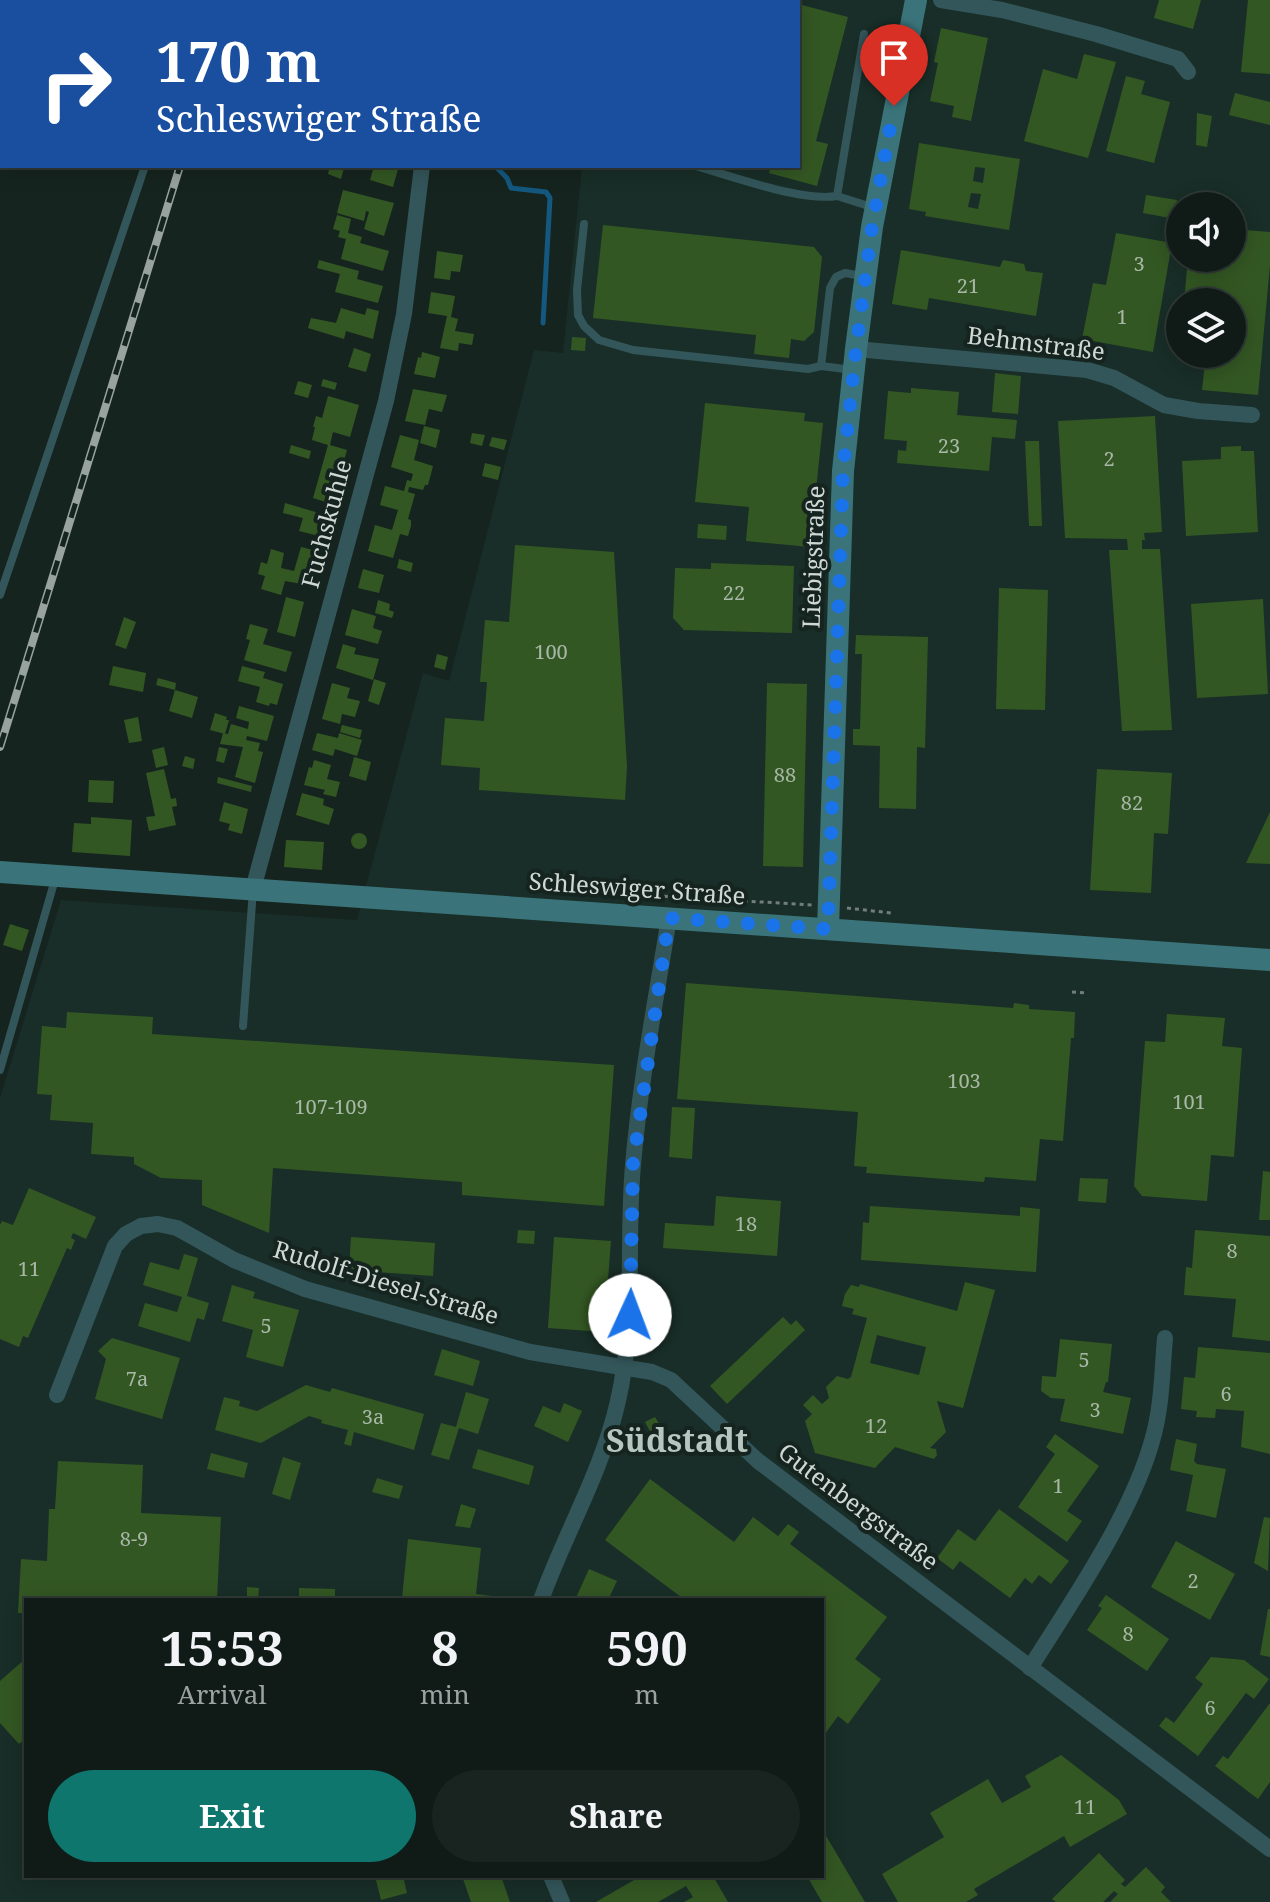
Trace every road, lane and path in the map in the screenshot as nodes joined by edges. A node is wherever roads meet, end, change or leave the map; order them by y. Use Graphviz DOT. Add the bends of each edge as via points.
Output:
graph roads {
  1 [pos="916,0"];
  2 [pos="941,0"];
  3 [pos="864,34"];
  4 [pos="1188,72"];
  5 [pos="144,168"];
  6 [pos="422,168"];
  7 [pos="703,168"];
  8 [pos="837,196"];
  9 [pos="876,208"];
  10 [pos="584,224"];
  11 [pos="866,276"];
  12 [pos="855,359"];
  13 [pos="821,366"];
  14 [pos="1252,415"];
  15 [pos="0,595"];
  16 [pos="6,872"];
  17 [pos="57,876"];
  18 [pos="253,889"];
  19 [pos="669,918"];
  20 [pos="828,929"];
  21 [pos="1270,960"];
  22 [pos="1072,992"];
  23 [pos="1087,993"];
  24 [pos="243,1026"];
  25 [pos="0,1070"];
  26 [pos="1165,1338"];
  27 [pos="625,1368"];
  28 [pos="57,1395"];
  29 [pos="542,1598"];
  30 [pos="1030,1668"];
  31 [pos="1270,1849"];
  32 [pos="552,1878"];
  33 [pos="562,1902"];
  1 -- 9 [label="main road, Liebigstraße"];
  2 -- 4 [label="street" via="1110,38 1178,59"];
  3 -- 8 [label="lane"];
  5 -- 15 [label="lane"];
  6 -- 18 [label="street, Fuchskuhle" via="404,314 386,401"];
  7 -- 8 [label="lane" via="804,195"];
  8 -- 9 [label="lane"];
  9 -- 11 [label="main road, Liebigstraße"];
  10 -- 13 [label="lane" via="578,315 599,340 633,350 808,369"];
  11 -- 12 [label="main road, Liebigstraße"];
  11 -- 13 [label="lane" via="845,273 830,288"];
  12 -- 13 [label="lane"];
  12 -- 14 [label="street, Behmstraße" via="1087,370 1164,405"];
  12 -- 20 [label="main road, Liebigstraße" via="843,471"];
  16 -- 17 [label="main road, Schleswiger Straße"];
  17 -- 18 [label="main road, Schleswiger Straße"];
  17 -- 25 [label="lane"];
  18 -- 19 [label="main road, Schleswiger Straße"];
  18 -- 24 [label="lane"];
  19 -- 20 [label="main road, Schleswiger Straße"];
  19 -- 27 [label="street" via="633,1164"];
  20 -- 21 [label="main road, Schleswiger Straße"];
  22 -- 23 [label="path"];
  26 -- 30 [label="street" via="1153,1441 1133,1490"];
  27 -- 28 [label="street, Rudolf-Diesel-Straße" via="530,1352 305,1289 234,1260 177,1228 158,1224 141,1226 115,1246"];
  27 -- 29 [label="street" via="589,1491"];
  27 -- 30 [label="street, Gutenbergstraße" via="671,1380 758,1461"];
  30 -- 31 [label="street, Gutenbergstraße"];
  32 -- 33 [label="street"];
}
